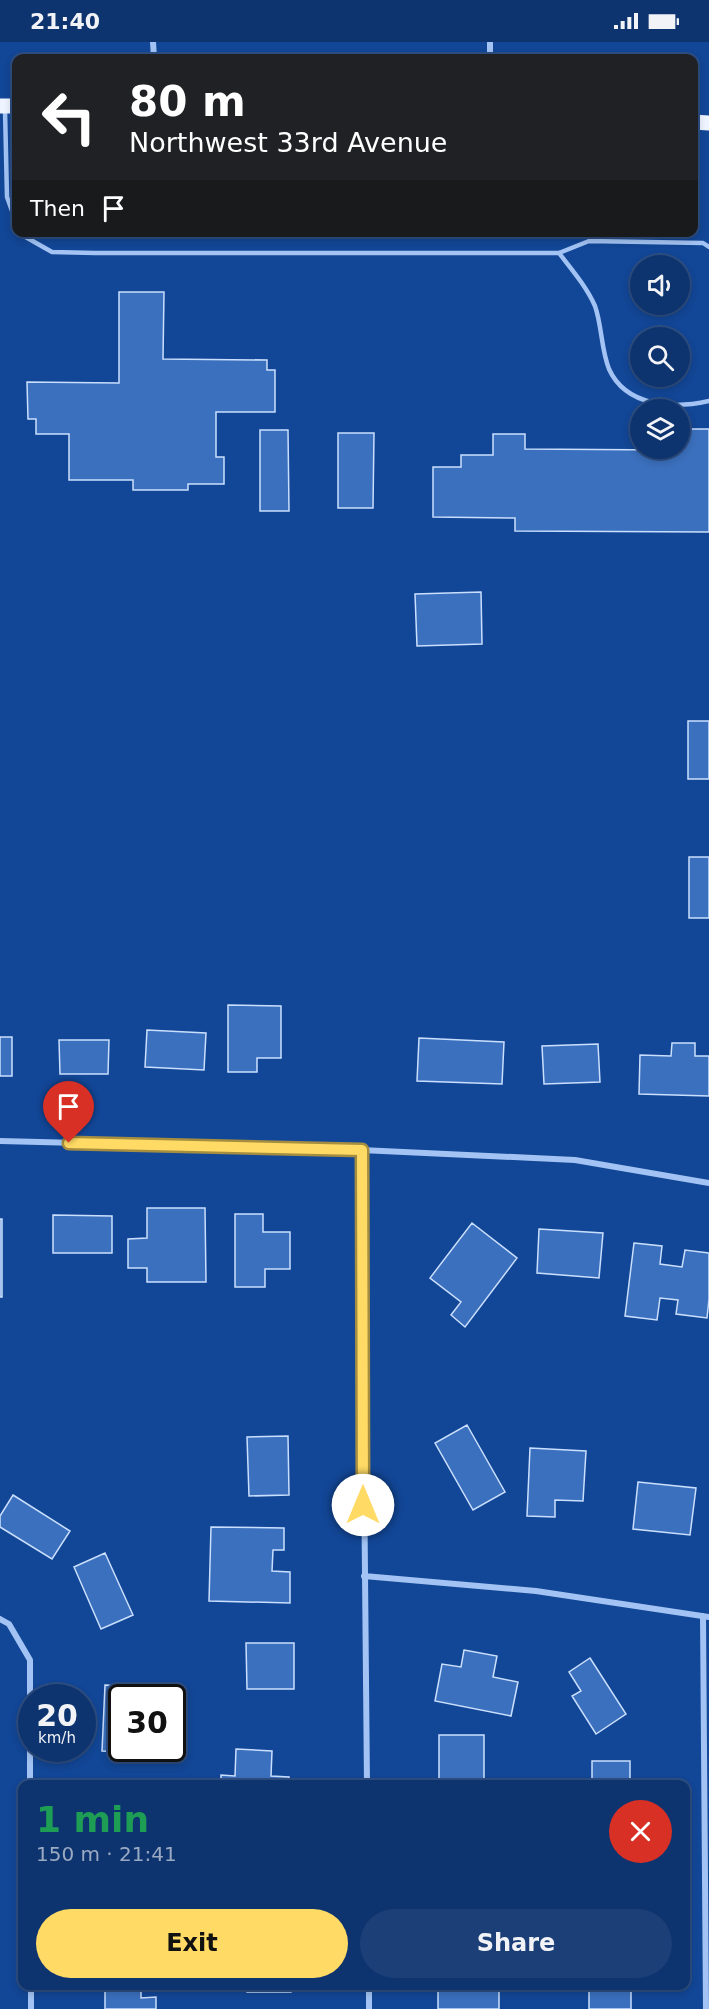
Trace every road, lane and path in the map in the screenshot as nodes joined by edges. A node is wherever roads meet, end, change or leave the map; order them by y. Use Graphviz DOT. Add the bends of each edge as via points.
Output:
graph roads {
  1 [pos="7,106"];
  2 [pos="12,211"];
  3 [pos="26,237"];
  4 [pos="709,247"];
  5 [pos="559,253"];
  6 [pos="709,401"];
  7 [pos="0,1141"];
  8 [pos="362,1150"];
  9 [pos="709,1183"];
  10 [pos="364,1576"];
  11 [pos="706,1617"];
  12 [pos="0,1619"];
  13 [pos="30,1780"];
  14 [pos="366,1780"];
  15 [pos="31,1990"];
  16 [pos="369,1990"];
  17 [pos="31,2009"];
  18 [pos="369,2009"];
  19 [pos="706,2009"];
  1 -- 2 [label="lane" via="7,197"];
  3 -- 5 [label="lane" via="52,252"];
  4 -- 5 [label="lane" via="703,243 589,241"];
  5 -- 6 [label="lane" via="595,307 610,369 625,392 650,403 689,405"];
  7 -- 8 [label="street"];
  8 -- 9 [label="street" via="575,1160"];
  8 -- 10 [label="street"];
  10 -- 11 [label="street" via="536,1591"];
  10 -- 14 [label="street"];
  11 -- 19 [label="street"];
  12 -- 13 [label="street" via="9,1624 30,1660"];
  15 -- 17 [label="street"];
  16 -- 18 [label="street"];
}
